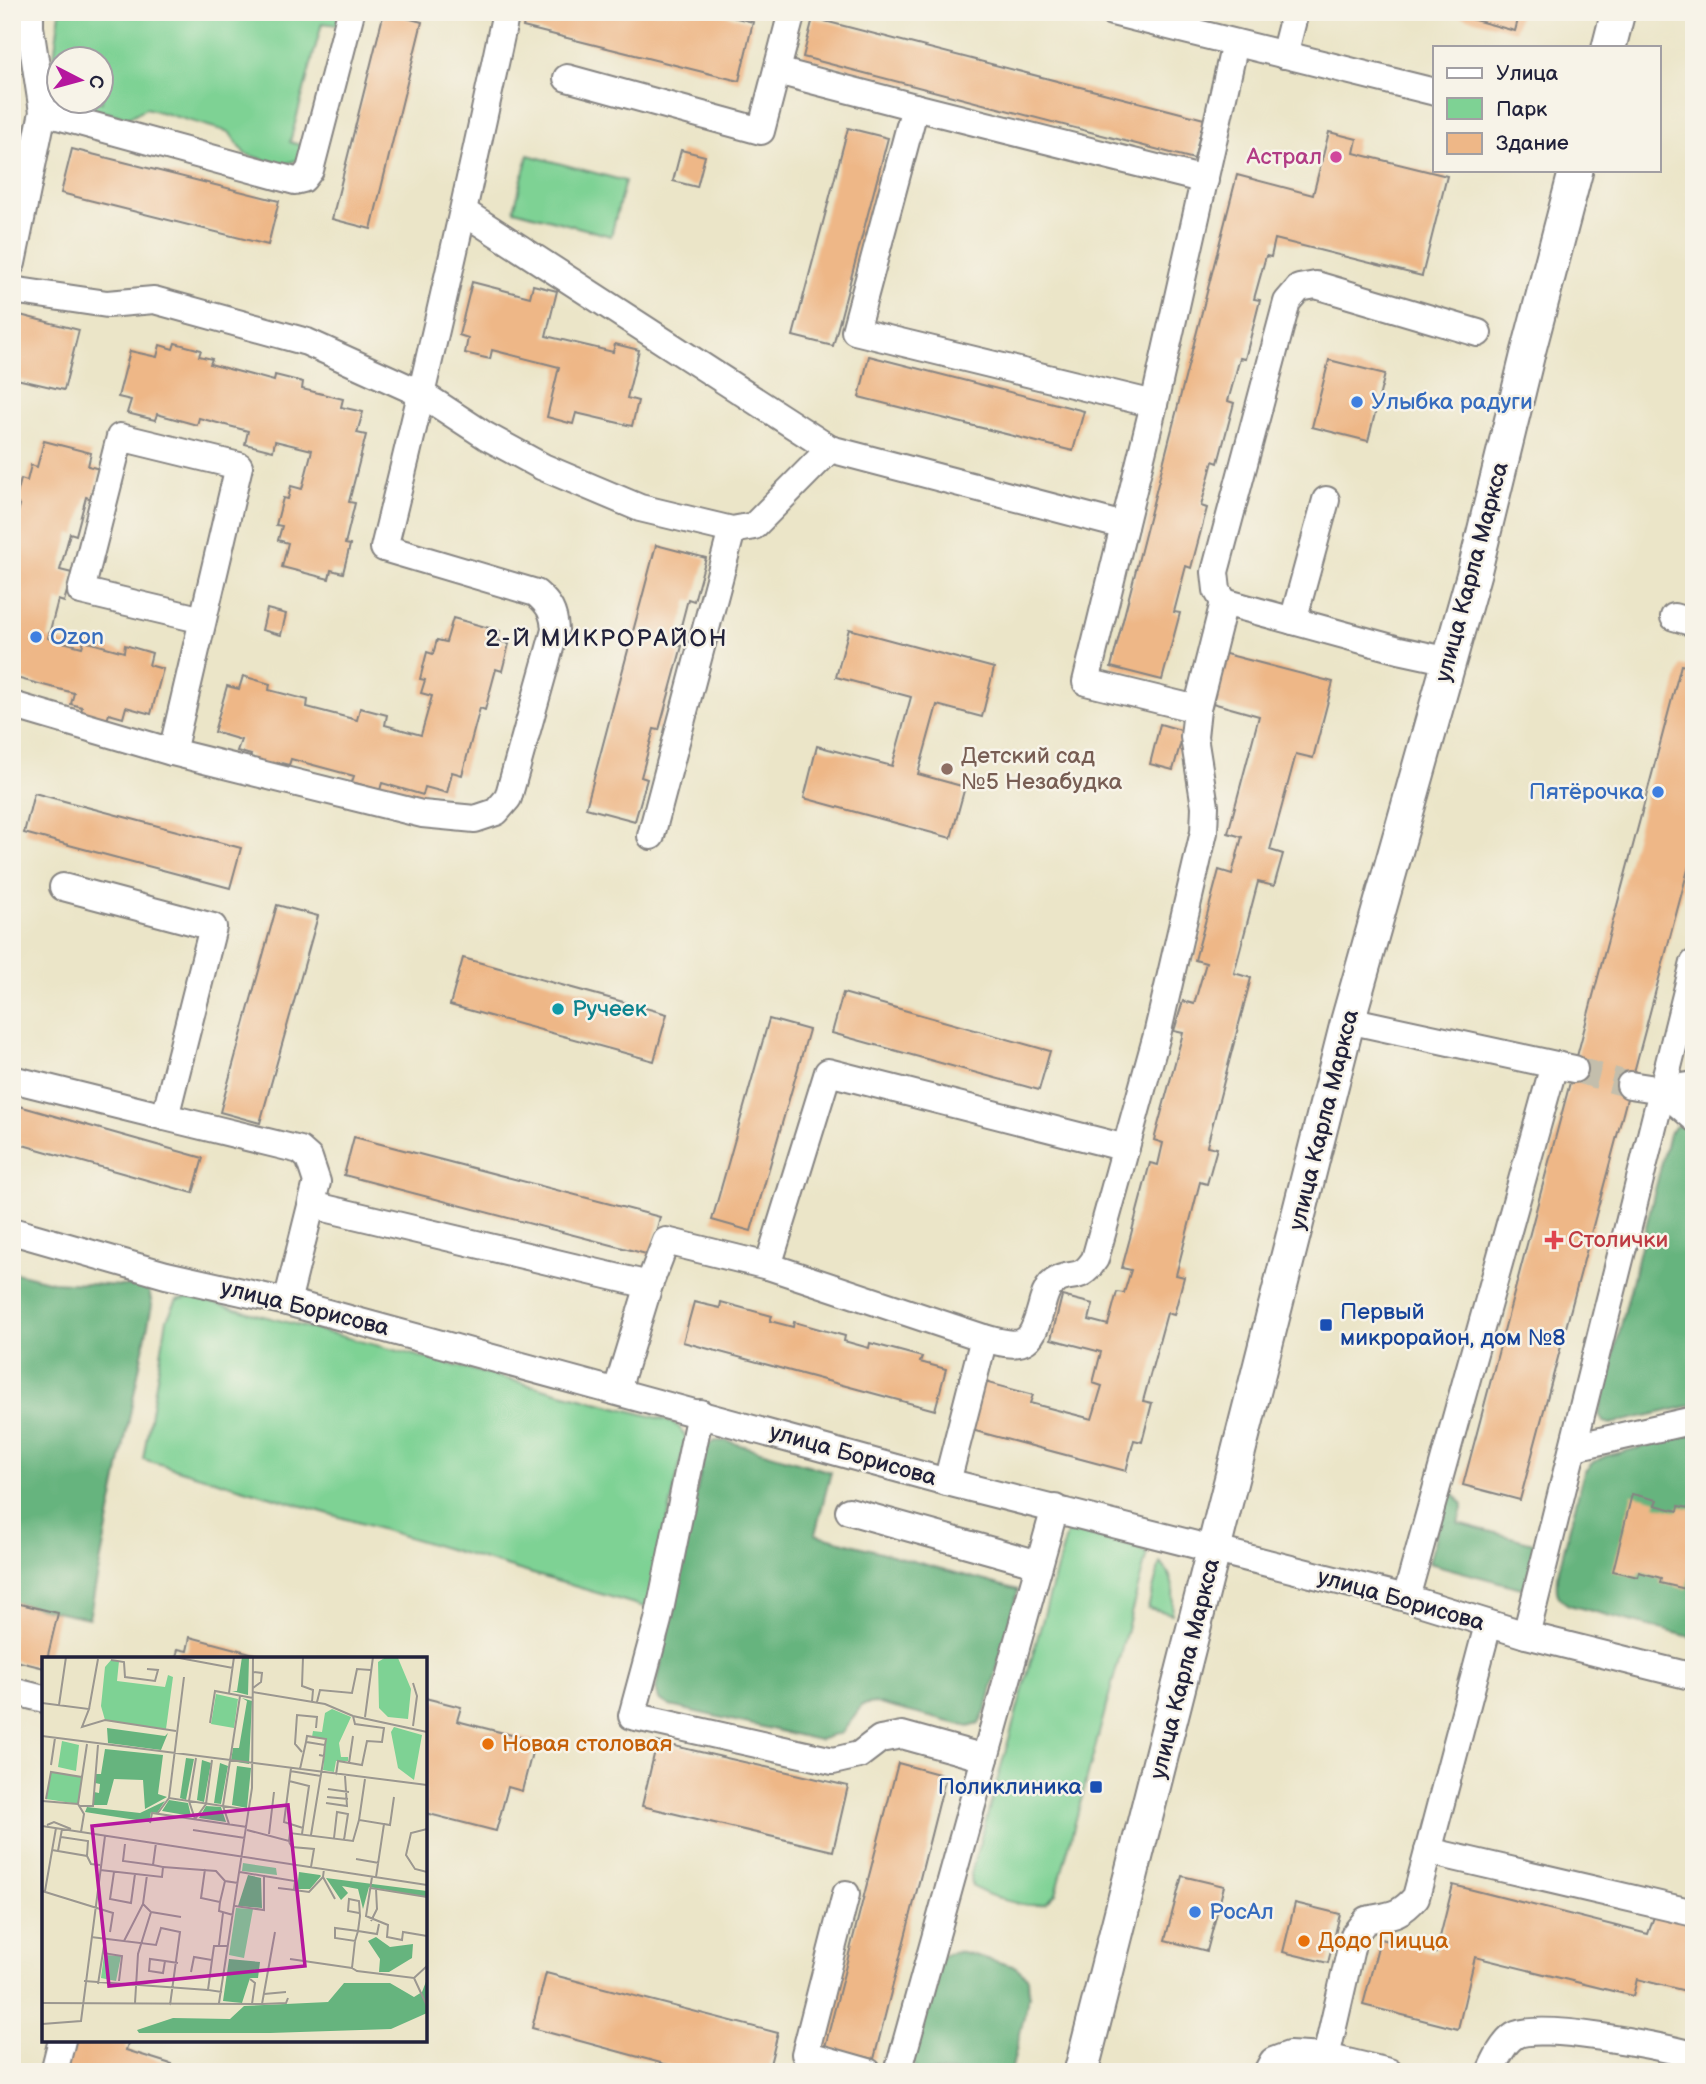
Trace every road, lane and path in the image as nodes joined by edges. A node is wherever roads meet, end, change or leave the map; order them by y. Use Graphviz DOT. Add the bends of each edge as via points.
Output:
graph roads {
  1 [pos="30,12"];
  2 [pos="351,12"];
  3 [pos="792,12"];
  4 [pos="1112,12"];
  5 [pos="1295,12"];
  6 [pos="1618,12"];
  7 [pos="503,13"];
  8 [pos="1235,43"];
  9 [pos="1609,46"];
  10 [pos="1284,55"];
  11 [pos="777,71"];
  12 [pos="567,78"];
  13 [pos="1433,92"];
  14 [pos="915,107"];
  15 [pos="43,111"];
  16 [pos="1575,172"];
  17 [pos="1205,180"];
  18 [pos="464,212"];
  19 [pos="12,262"];
  20 [pos="12,290"];
  21 [pos="1478,333"];
  22 [pos="422,394"];
  23 [pos="1154,404"];
  24 [pos="830,449"];
  25 [pos="1326,500"];
  26 [pos="1124,526"];
  27 [pos="732,530"];
  28 [pos="1224,602"];
  29 [pos="203,620"];
  30 [pos="1293,621"];
  31 [pos="1450,661"];
  32 [pos="12,705"];
  33 [pos="1197,709"];
  34 [pos="172,752"];
  35 [pos="651,836"];
  36 [pos="63,887"];
  37 [pos="1694,963"];
  38 [pos="1348,1020"];
  39 [pos="12,1079"];
  40 [pos="1630,1085"];
  41 [pos="1694,1085"];
  42 [pos="1662,1090"];
  43 [pos="165,1117"];
  44 [pos="1694,1118"];
  45 [pos="1126,1148"];
  46 [pos="312,1205"];
  47 [pos="12,1231"];
  48 [pos="768,1266"];
  49 [pos="649,1285"];
  50 [pos="287,1301"];
  51 [pos="984,1338"];
  52 [pos="617,1390"];
  53 [pos="700,1413"];
  54 [pos="1694,1420"];
  55 [pos="1574,1447"];
  56 [pos="947,1482"];
  57 [pos="1055,1508"];
  58 [pos="849,1511"];
  59 [pos="1216,1549"];
  60 [pos="1040,1563"];
  61 [pos="1406,1598"];
  62 [pos="1488,1625"];
  63 [pos="1526,1635"];
  64 [pos="1694,1677"];
  65 [pos="12,1691"];
  66 [pos="42,1698"];
  67 [pos="985,1758"];
  68 [pos="1428,1851"];
  69 [pos="846,1894"];
  70 [pos="1694,1913"];
  71 [pos="62,2042"];
  72 [pos="1694,2055"];
  73 [pos="1326,2057"];
  74 [pos="803,2063"];
  75 [pos="54,2072"];
  76 [pos="868,2072"];
  77 [pos="898,2072"];
  78 [pos="1081,2072"];
  79 [pos="1267,2072"];
  80 [pos="1389,2072"];
  81 [pos="1490,2072"];
  1 -- 15 [label="street"];
  2 -- 15 [label="street" via="310,170 303,179 295,181"];
  3 -- 11 [label="street"];
  4 -- 8 [label="street"];
  5 -- 10 [label="street"];
  6 -- 9 [label="main road"];
  7 -- 18 [label="street"];
  8 -- 10 [label="street"];
  8 -- 17 [label="street"];
  10 -- 13 [label="street"];
  11 -- 12 [label="street" via="761,131"];
  11 -- 14 [label="street"];
  14 -- 17 [label="street"];
  14 -- 23 [label="street" via="855,331"];
  15 -- 19 [label="street"];
  16 -- 31 [label="main road, улица Карла Маркса"];
  17 -- 23 [label="street"];
  18 -- 22 [label="street"];
  18 -- 24 [label="street"];
  20 -- 22 [label="street" via="107,304 154,300 307,342"];
  21 -- 28 [label="street" via="1316,285 1300,288 1287,302 1215,572"];
  22 -- 27 [label="street" via="543,467 640,509"];
  22 -- 34 [label="street" via="384,548 536,593 554,616 555,630 508,798 496,812 475,819 422,814"];
  23 -- 26 [label="street"];
  24 -- 26 [label="street"];
  24 -- 27 [label="street" via="754,526"];
  25 -- 30 [label="street"];
  26 -- 33 [label="street" via="1086,682"];
  27 -- 35 [label="street"];
  28 -- 30 [label="street"];
  28 -- 33 [label="street"];
  29 -- 29 [label="street" via="239,466 120,437 81,591"];
  29 -- 34 [label="street"];
  30 -- 31 [label="street"];
  31 -- 38 [label="main road, улица Карла Маркса"];
  32 -- 34 [label="street"];
  33 -- 45 [label="street" via="1194,737 1205,806 1204,832"];
  36 -- 43 [label="street" via="213,927"];
  37 -- 42 [label="street"];
  38 -- 59 [label="main road, улица Карла Маркса"];
  38 -- 61 [label="street" via="1564,1067"];
  39 -- 43 [label="street"];
  40 -- 42 [label="street"];
  41 -- 42 [label="street"];
  42 -- 44 [label="street"];
  42 -- 55 [label="street"];
  43 -- 46 [label="street" via="300,1150 314,1167 317,1182"];
  45 -- 48 [label="street" via="828,1072"];
  45 -- 51 [label="street" via="1090,1268 1082,1275 1054,1282 1046,1292 1035,1332 1022,1343 1009,1345"];
  46 -- 49 [label="street"];
  46 -- 50 [label="street"];
  47 -- 50 [label="street, улица Борисова" via="166,1275"];
  48 -- 49 [label="street" via="666,1241"];
  48 -- 51 [label="street"];
  49 -- 52 [label="street"];
  50 -- 52 [label="street, улица Борисова"];
  51 -- 56 [label="street"];
  52 -- 53 [label="street, улица Борисова"];
  53 -- 56 [label="street, улица Борисова"];
  53 -- 67 [label="street" via="632,1716 834,1761 859,1755 880,1739 902,1735"];
  54 -- 55 [label="street"];
  55 -- 63 [label="street"];
  56 -- 57 [label="street, улица Борисова"];
  57 -- 59 [label="street, улица Борисова"];
  57 -- 60 [label="street"];
  58 -- 60 [label="street"];
  59 -- 61 [label="street, улица Борисова"];
  59 -- 78 [label="main road, улица Карла Маркса"];
  60 -- 67 [label="street"];
  61 -- 62 [label="street, улица Борисова"];
  62 -- 63 [label="street, улица Борисова"];
  62 -- 68 [label="street"];
  63 -- 64 [label="street, улица Борисова"];
  65 -- 66 [label="street"];
  67 -- 77 [label="street"];
  68 -- 70 [label="street"];
  68 -- 73 [label="street" via="1416,1897 1405,1910 1366,1920 1354,1934"];
  69 -- 74 [label="street"];
  71 -- 75 [label="street"];
  72 -- 81 [label="street" via="1536,2030 1513,2036"];
  73 -- 79 [label="street" via="1289,2054 1273,2061"];
  73 -- 80 [label="street"];
  74 -- 76 [label="street"];
}
